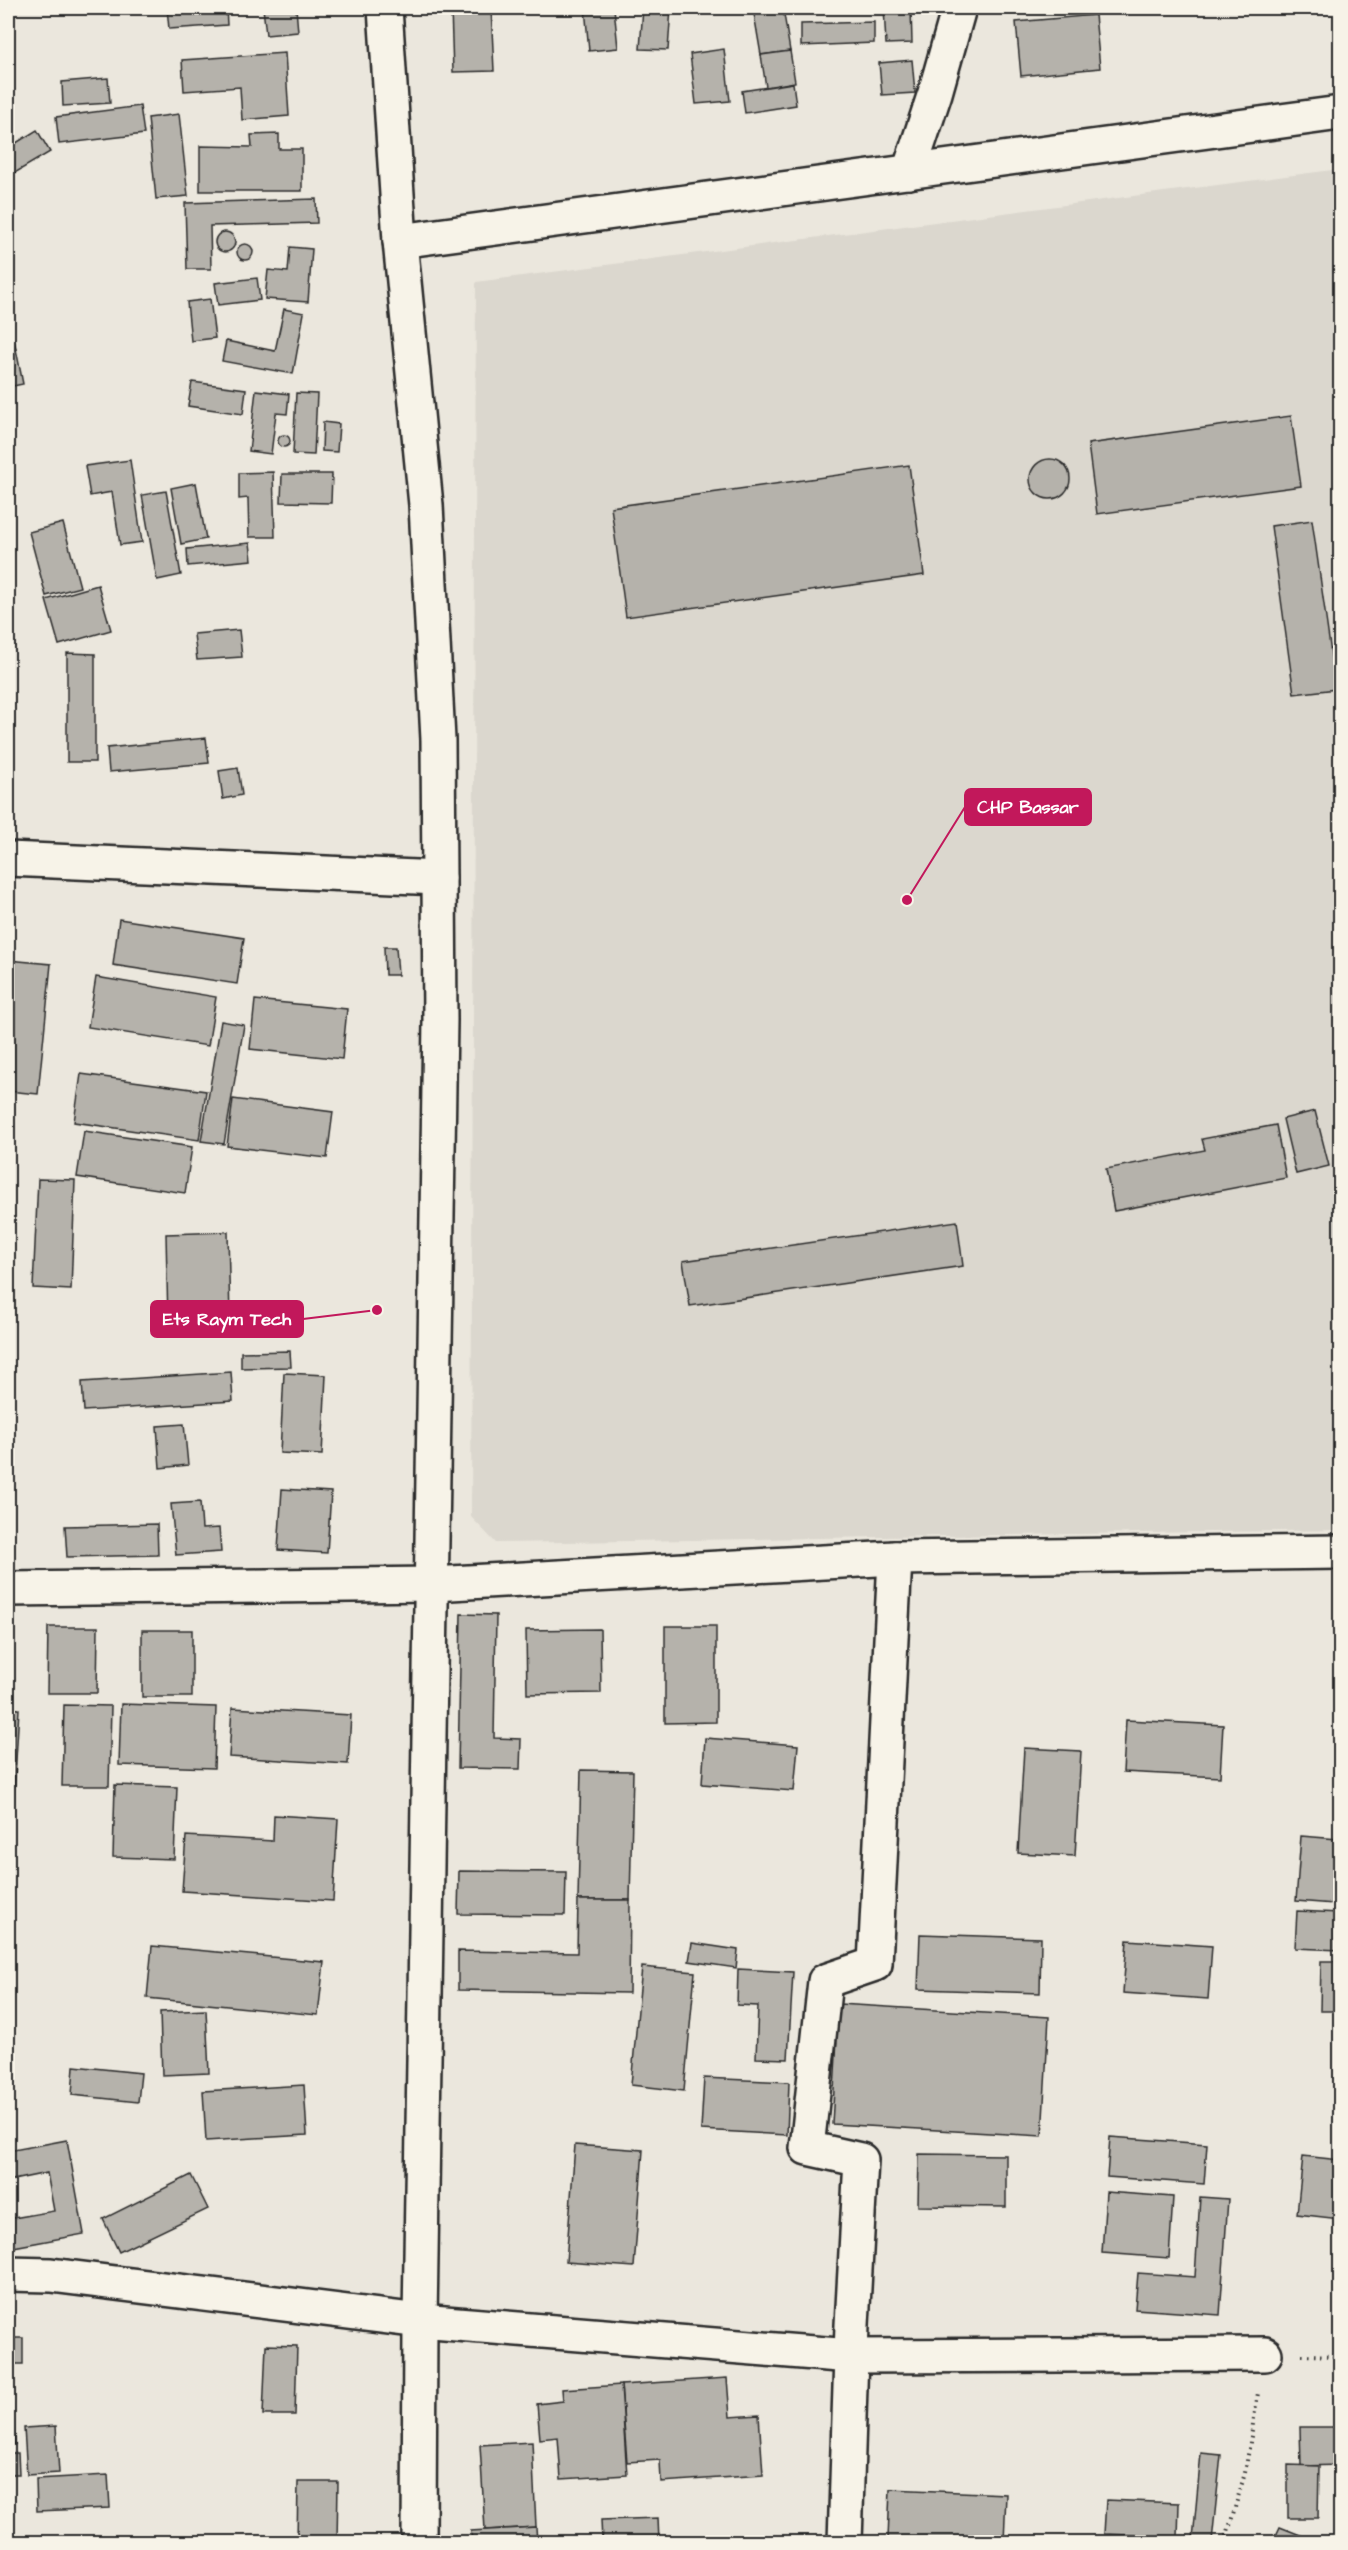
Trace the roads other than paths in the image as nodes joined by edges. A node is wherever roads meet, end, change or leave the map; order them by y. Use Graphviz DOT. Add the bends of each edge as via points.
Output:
graph roads {
  1 [pos="385,8"];
  2 [pos="959,8"];
  3 [pos="1341,113"];
  4 [pos="909,172"];
  5 [pos="400,241"];
  6 [pos="8,859"];
  7 [pos="439,878"];
  8 [pos="1341,1551"];
  9 [pos="895,1558"];
  10 [pos="433,1584"];
  11 [pos="8,1588"];
  12 [pos="8,2274"];
  13 [pos="420,2321"];
  14 [pos="1265,2354"];
  15 [pos="851,2356"];
  16 [pos="420,2542"];
  17 [pos="845,2542"];
  1 -- 5 [label="street"];
  2 -- 4 [label="street"];
  3 -- 4 [label="street"];
  4 -- 5 [label="street"];
  5 -- 7 [label="street" via="426,505 438,740"];
  6 -- 7 [label="street"];
  7 -- 10 [label="street"];
  8 -- 9 [label="street"];
  9 -- 10 [label="street"];
  9 -- 15 [label="street" via="875,1964 825,1981 807,2148 861,2160"];
  10 -- 11 [label="street"];
  10 -- 13 [label="street"];
  12 -- 13 [label="street" via="51,2275"];
  13 -- 15 [label="street"];
  13 -- 16 [label="street"];
  14 -- 15 [label="street"];
  15 -- 17 [label="street"];
}
